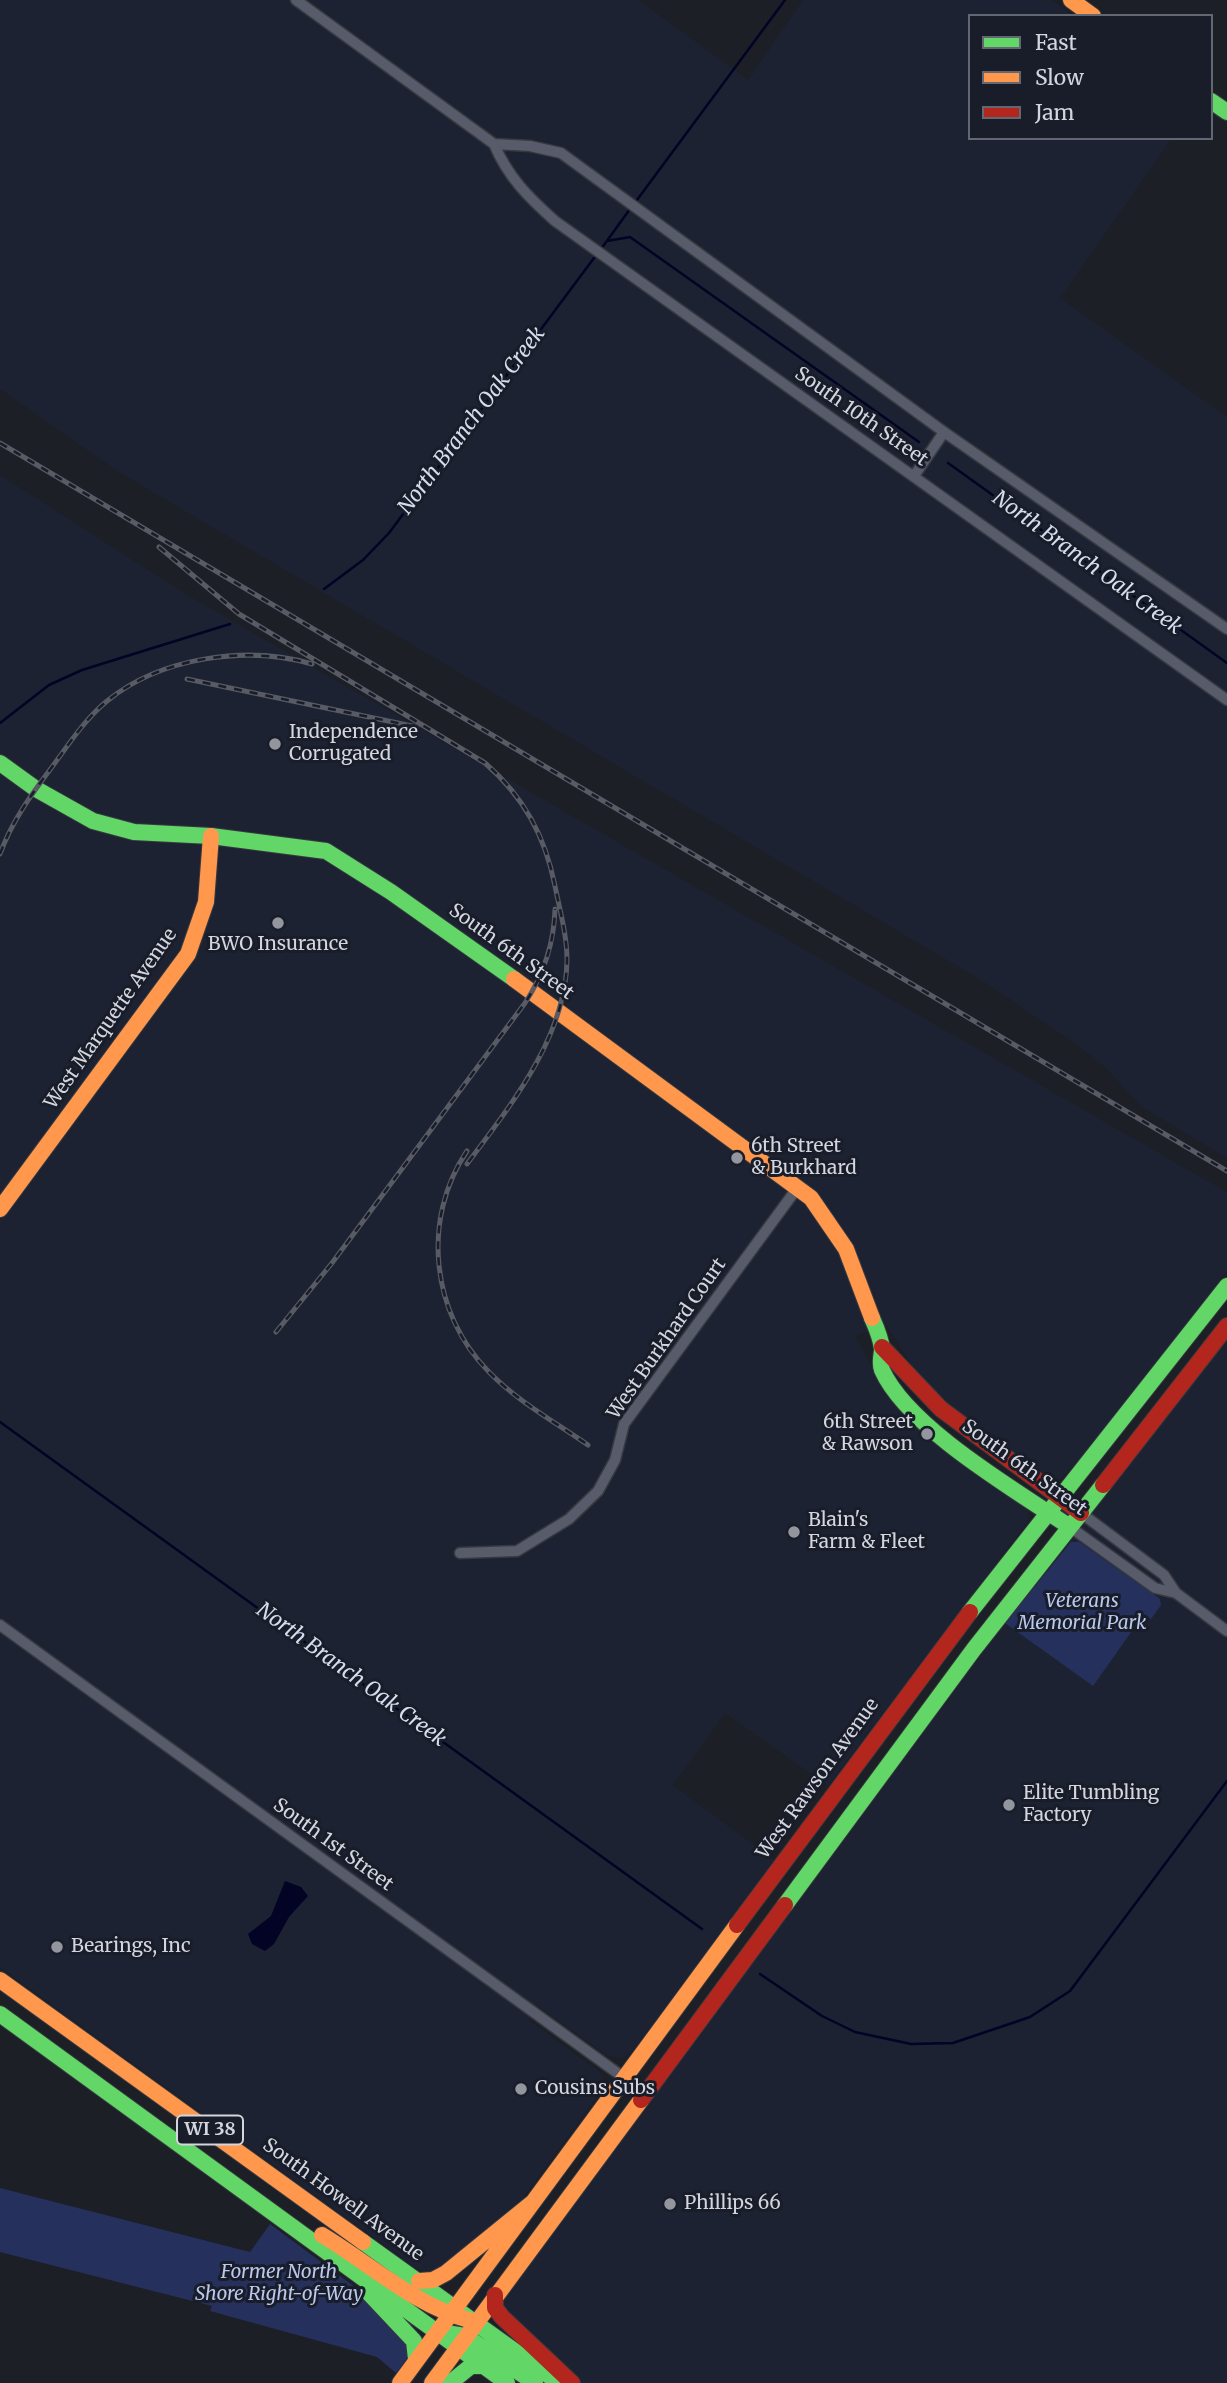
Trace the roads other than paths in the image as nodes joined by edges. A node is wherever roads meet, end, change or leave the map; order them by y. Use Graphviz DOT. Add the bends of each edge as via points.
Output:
graph roads {
  1 [pos="296,0"];
  2 [pos="1071,0"];
  3 [pos="1090,14"];
  4 [pos="494,144"];
  5 [pos="944,432"];
  6 [pos="914,476"];
  7 [pos="1227,629"];
  8 [pos="1227,700"];
  9 [pos="0,763"];
  10 [pos="211,836"];
  11 [pos="798,1187"];
  12 [pos="0,1209"];
  13 [pos="1227,1286"];
  14 [pos="1227,1326"];
  15 [pos="882,1347"];
  16 [pos="1059,1497"];
  17 [pos="1048,1511"];
  18 [pos="1081,1513"];
  19 [pos="1069,1527"];
  20 [pos="460,1553"];
  21 [pos="1176,1593"];
  22 [pos="0,1625"];
  23 [pos="1227,1632"];
  24 [pos="813,1821"];
  25 [pos="834,1837"];
  26 [pos="6,1984"];
  27 [pos="0,2005"];
  28 [pos="0,2014"];
  29 [pos="623,2078"];
  30 [pos="645,2094"];
  31 [pos="249,2158"];
  32 [pos="232,2183"];
  33 [pos="532,2203"];
  34 [pos="272,2211"];
  35 [pos="320,2245"];
  36 [pos="419,2281"];
  37 [pos="495,2295"];
  38 [pos="451,2312"];
  39 [pos="475,2322"];
  40 [pos="437,2331"];
  41 [pos="461,2341"];
  42 [pos="416,2359"];
  43 [pos="484,2366"];
  44 [pos="400,2383"];
  45 [pos="432,2383"];
  46 [pos="450,2383"];
  47 [pos="507,2383"];
  48 [pos="535,2383"];
  49 [pos="559,2383"];
  50 [pos="572,2383"];
  1 -- 4 [label="street, South 10th Street"];
  2 -- 3 [label="main road"];
  4 -- 5 [label="street, South 10th Street" via="561,153"];
  4 -- 6 [label="street, South 10th Street" via="505,170 527,196"];
  5 -- 6 [label="street"];
  5 -- 7 [label="street, South 10th Street"];
  6 -- 8 [label="street, South 10th Street"];
  9 -- 10 [label="main road, South 6th Street" via="93,821 134,832"];
  10 -- 11 [label="main road, South 6th Street" via="326,851 463,943"];
  10 -- 12 [label="main road, West Marquette Avenue" via="206,902 188,954"];
  11 -- 15 [label="main road, South 6th Street" via="841,1237"];
  11 -- 20 [label="street, West Burkhard Court" via="624,1424 615,1460 598,1491 569,1519 517,1551"];
  13 -- 16 [label="main road, West Rawson Avenue"];
  14 -- 18 [label="main road"];
  15 -- 16 [label="main road, South 6th Street" via="941,1410"];
  15 -- 17 [label="main road, South 6th Street" via="881,1367 915,1412"];
  16 -- 17 [label="main road, West Rawson Avenue"];
  16 -- 18 [label="main road, South 6th Street"];
  17 -- 19 [label="main road, South 6th Street"];
  17 -- 24 [label="main road, West Rawson Avenue"];
  18 -- 19 [label="main road"];
  18 -- 21 [label="street, South 6th Street" via="1164,1575"];
  19 -- 21 [label="street, South 6th Street" via="1155,1588"];
  19 -- 25 [label="main road"];
  21 -- 23 [label="street, South 6th Street"];
  22 -- 29 [label="street, South 1st Street"];
  24 -- 25 [label="main road"];
  24 -- 29 [label="main road, West Rawson Avenue"];
  25 -- 30 [label="main road"];
  26 -- 27 [label="main road"];
  26 -- 31 [label="main road, South Howell Avenue / WI 38"];
  28 -- 32 [label="main road, WI 38"];
  29 -- 30 [label="street, South 1st Street"];
  29 -- 33 [label="main road, West Rawson Avenue"];
  30 -- 37 [label="main road"];
  31 -- 32 [label="main road"];
  31 -- 36 [label="main road, South Howell Avenue / WI 38"];
  32 -- 34 [label="main road, WI 38"];
  33 -- 36 [label="main road" via="446,2273"];
  33 -- 38 [label="main road, West Rawson Avenue"];
  34 -- 35 [label="main road, WI 38"];
  34 -- 38 [label="main road" via="356,2254"];
  35 -- 40 [label="main road, WI 38"];
  35 -- 42 [label="main road" via="328,2260 363,2287 408,2333 417,2349"];
  36 -- 38 [label="main road, South Howell Avenue / WI 38"];
  37 -- 39 [label="main road"];
  37 -- 50 [label="main road" via="495,2308 502,2317"];
  38 -- 39 [label="main road, South Howell Avenue / WI 38"];
  38 -- 40 [label="main road, West Rawson Avenue"];
  39 -- 41 [label="main road"];
  39 -- 49 [label="main road, South Howell Avenue / WI 38"];
  40 -- 41 [label="main road, WI 38"];
  40 -- 42 [label="main road, West Rawson Avenue"];
  41 -- 43 [label="main road, WI 38"];
  41 -- 45 [label="main road"];
  41 -- 48 [label="main road"];
  42 -- 44 [label="main road, West Rawson Avenue"];
  43 -- 46 [label="main road" via="471,2366"];
  43 -- 47 [label="main road, WI 38"];
}
